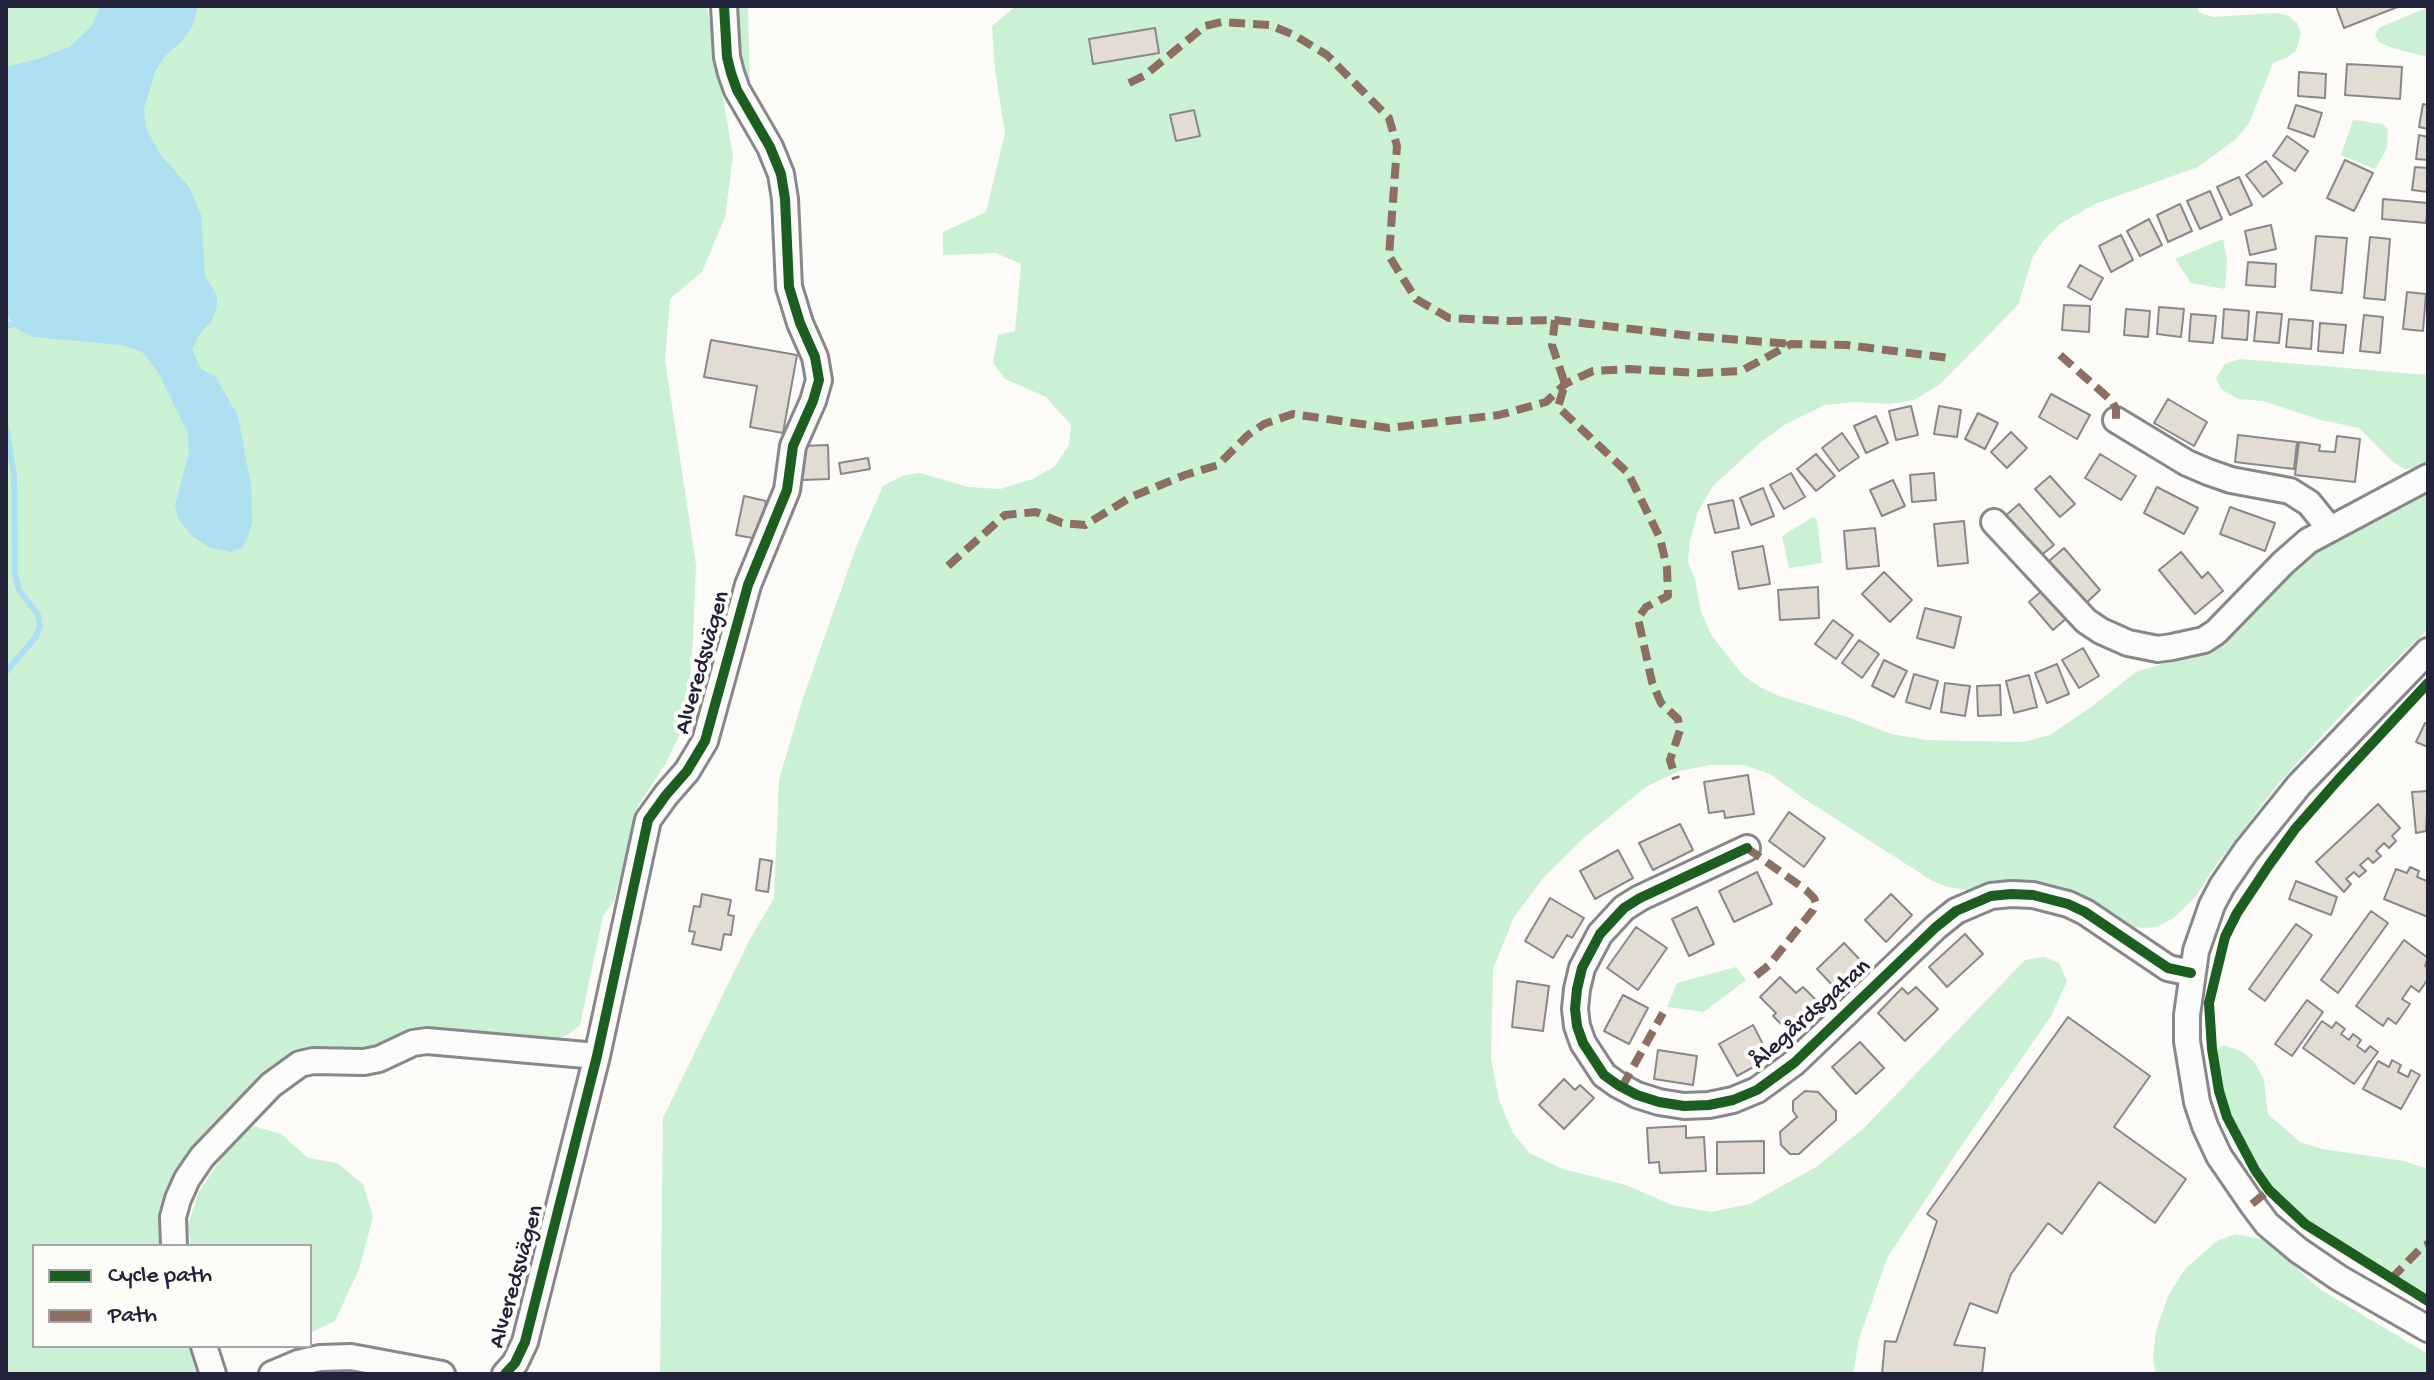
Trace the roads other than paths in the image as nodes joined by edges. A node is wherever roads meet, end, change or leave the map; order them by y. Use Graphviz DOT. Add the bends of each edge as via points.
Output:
graph roads {
  1 [pos="724,6"];
  2 [pos="2116,420"];
  3 [pos="2428,477"];
  4 [pos="1994,522"];
  5 [pos="2330,529"];
  6 [pos="2428,651"];
  7 [pos="1747,848"];
  8 [pos="2191,973"];
  9 [pos="597,1056"];
  10 [pos="174,1244"];
  11 [pos="2428,1329"];
  12 [pos="205,1348"];
  13 [pos="213,1374"];
  14 [pos="272,1374"];
  15 [pos="442,1374"];
  16 [pos="505,1374"];
  1 -- 9 [label="street, Alveredsvägen" via="731,73 781,174 789,287 819,380 793,446 787,490 748,585 705,741 648,820"];
  2 -- 5 [label="street" via="2208,472 2290,491 2309,503"];
  3 -- 5 [label="street"];
  4 -- 5 [label="street" via="2086,621 2114,638 2158,649 2216,632 2298,548"];
  6 -- 8 [label="street" via="2299,785 2246,851 2212,905"];
  7 -- 8 [label="street, Ålegårdsgatan" via="1624,908 1600,934 1582,968 1575,1009 1583,1043 1604,1075 1637,1095 1684,1106 1709,1105 1757,1090 1794,1063 1936,927 1956,911 1991,896 2033,895 2068,904 2168,968"];
  8 -- 11 [label="street" via="2187,1041 2197,1102 2219,1156 2267,1224 2298,1250"];
  9 -- 10 [label="street" via="427,1041 364,1062 300,1064 271,1085 202,1157 173,1217"];
  9 -- 16 [label="street, Alveredsvägen" via="525,1342"];
  12 -- 13 [label="street"];
  14 -- 15 [label="street" via="320,1358 351,1357"];
}
